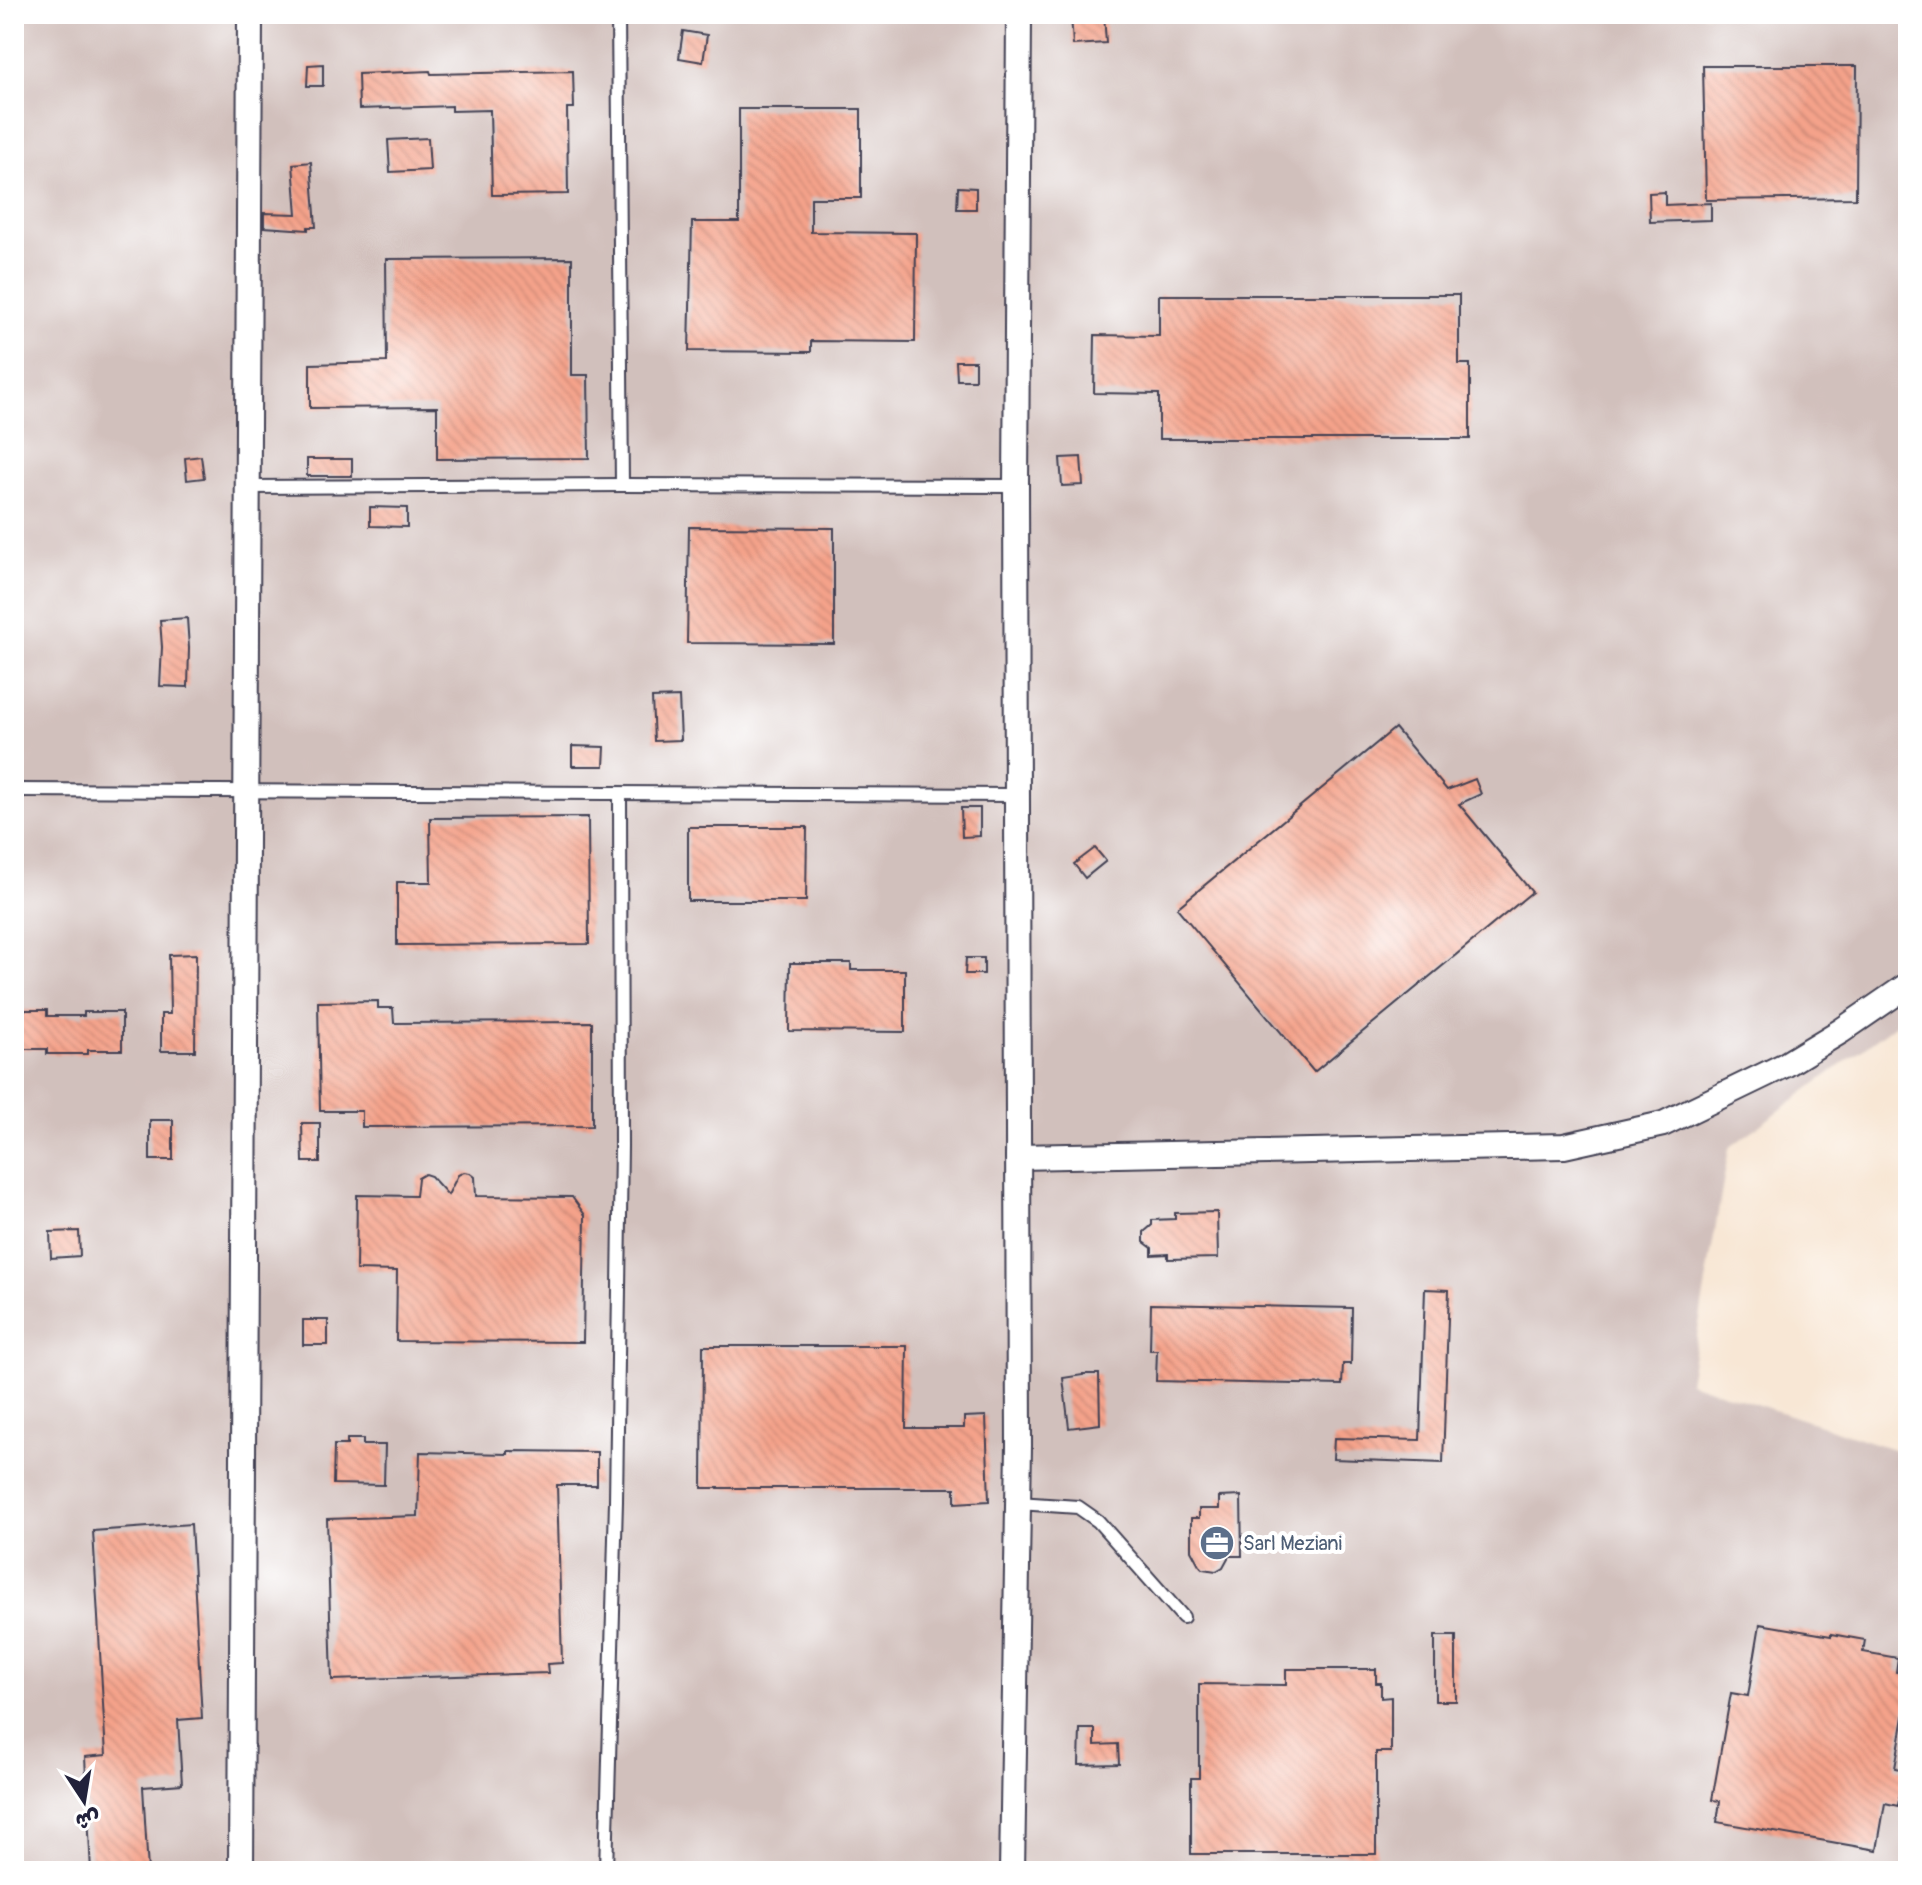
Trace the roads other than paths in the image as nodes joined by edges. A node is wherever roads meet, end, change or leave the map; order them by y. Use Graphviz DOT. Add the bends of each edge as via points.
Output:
graph roads {
  1 [pos="250,14"];
  2 [pos="618,14"];
  3 [pos="1019,14"];
  4 [pos="622,485"];
  5 [pos="1016,486"];
  6 [pos="247,487"];
  7 [pos="14,790"];
  8 [pos="246,791"];
  9 [pos="620,794"];
  10 [pos="1017,795"];
  11 [pos="1908,985"];
  12 [pos="1018,1157"];
  13 [pos="1018,1503"];
  14 [pos="1183,1617"];
  15 [pos="241,1871"];
  16 [pos="606,1871"];
  17 [pos="1012,1871"];
  1 -- 6 [label="street"];
  2 -- 4 [label="lane"];
  3 -- 5 [label="street"];
  4 -- 5 [label="lane"];
  4 -- 6 [label="lane"];
  5 -- 10 [label="street"];
  6 -- 8 [label="street"];
  7 -- 8 [label="lane"];
  8 -- 9 [label="lane"];
  8 -- 15 [label="street"];
  9 -- 10 [label="lane"];
  9 -- 16 [label="lane" via="621,1192"];
  10 -- 12 [label="street"];
  11 -- 12 [label="street" via="1785,1065 1663,1124 1564,1146"];
  12 -- 13 [label="street"];
  13 -- 14 [label="lane" via="1078,1507 1098,1521"];
  13 -- 17 [label="street"];
}
